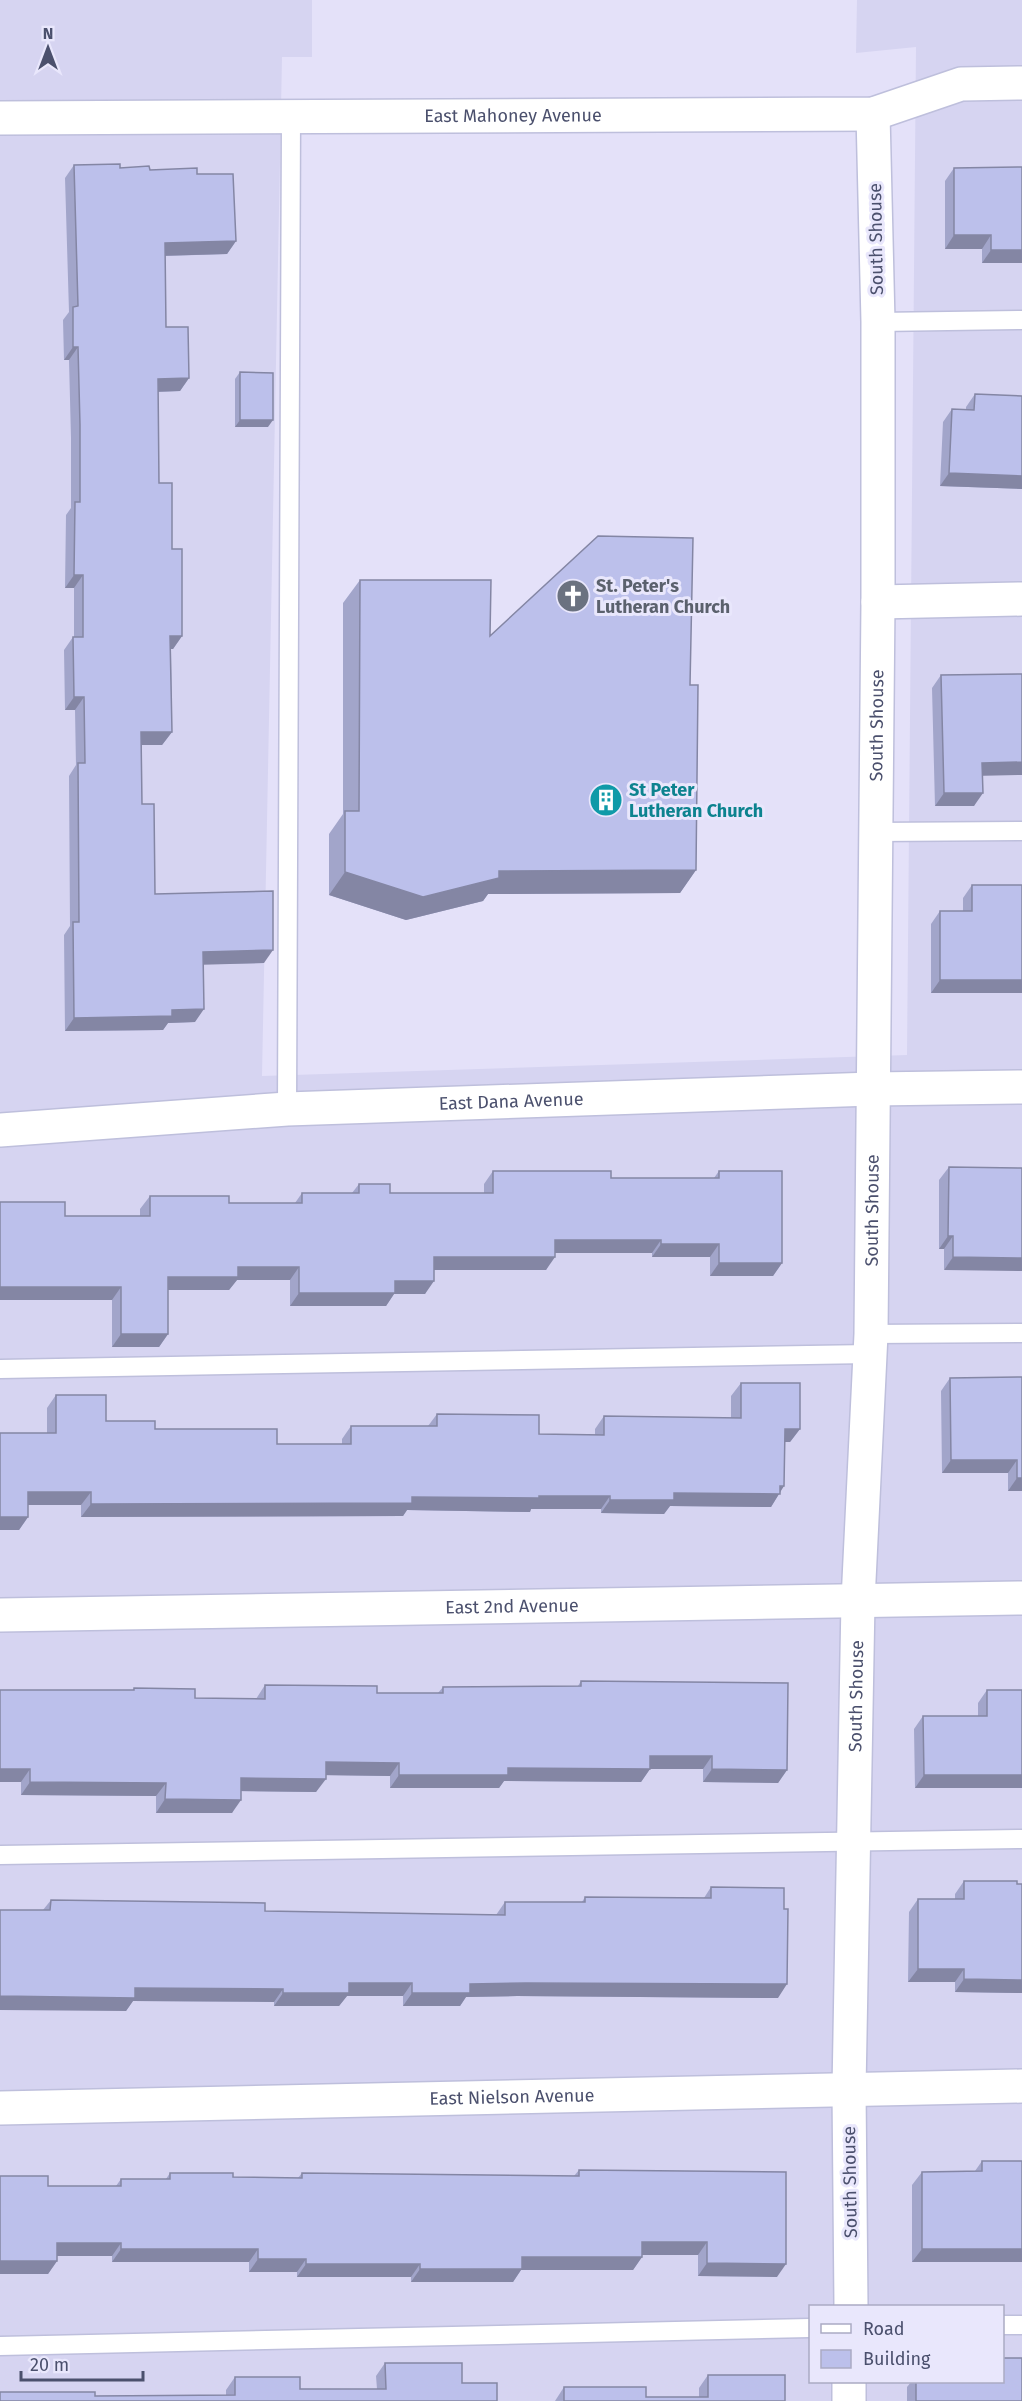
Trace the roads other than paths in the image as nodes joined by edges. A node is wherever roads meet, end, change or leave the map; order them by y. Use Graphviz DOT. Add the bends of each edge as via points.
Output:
graph roads {
  1 [pos="1022,83"];
  2 [pos="873,114"];
  3 [pos="291,116"];
  4 [pos="0,118"];
  5 [pos="1022,320"];
  6 [pos="878,322"];
  7 [pos="1022,599"];
  8 [pos="878,603"];
  9 [pos="1022,831"];
  10 [pos="876,832"];
  11 [pos="1022,1087"];
  12 [pos="872,1089"];
  13 [pos="287,1109"];
  14 [pos="0,1130"];
  15 [pos="1022,1333"];
  16 [pos="871,1344"];
  17 [pos="0,1369"];
  18 [pos="1022,1598"];
  19 [pos="858,1601"];
  20 [pos="0,1615"];
  21 [pos="1022,1839"];
  22 [pos="854,1841"];
  23 [pos="0,1855"];
  24 [pos="1022,2086"];
  25 [pos="849,2089"];
  26 [pos="0,2108"];
  27 [pos="851,2305"];
  28 [pos="1004,2325"];
  29 [pos="1022,2325"];
  30 [pos="809,2328"];
  31 [pos="0,2346"];
  32 [pos="849,2383"];
  33 [pos="849,2401"];
  1 -- 2 [label="street, East Mahoney Avenue" via="961,84"];
  2 -- 3 [label="street, East Mahoney Avenue"];
  2 -- 6 [label="street, South Shouse"];
  3 -- 4 [label="street, East Mahoney Avenue"];
  3 -- 13 [label="lane"];
  5 -- 6 [label="lane"];
  6 -- 8 [label="street, South Shouse"];
  7 -- 8 [label="street"];
  8 -- 10 [label="street, South Shouse"];
  9 -- 10 [label="lane"];
  10 -- 12 [label="street, South Shouse"];
  11 -- 12 [label="street, East Dana Avenue"];
  12 -- 13 [label="street, East Dana Avenue"];
  12 -- 16 [label="street, South Shouse"];
  13 -- 14 [label="street, East Dana Avenue"];
  15 -- 16 [label="lane"];
  16 -- 17 [label="lane"];
  16 -- 19 [label="street, South Shouse"];
  18 -- 19 [label="street, East 2nd Avenue"];
  19 -- 20 [label="street, East 2nd Avenue"];
  19 -- 22 [label="street, South Shouse"];
  21 -- 22 [label="lane"];
  22 -- 23 [label="lane"];
  22 -- 25 [label="street, South Shouse"];
  24 -- 25 [label="street, East Nielson Avenue"];
  25 -- 26 [label="street, East Nielson Avenue"];
  25 -- 27 [label="street, South Shouse"];
  28 -- 29 [label="lane"];
  30 -- 31 [label="lane"];
  32 -- 33 [label="street"];
}
